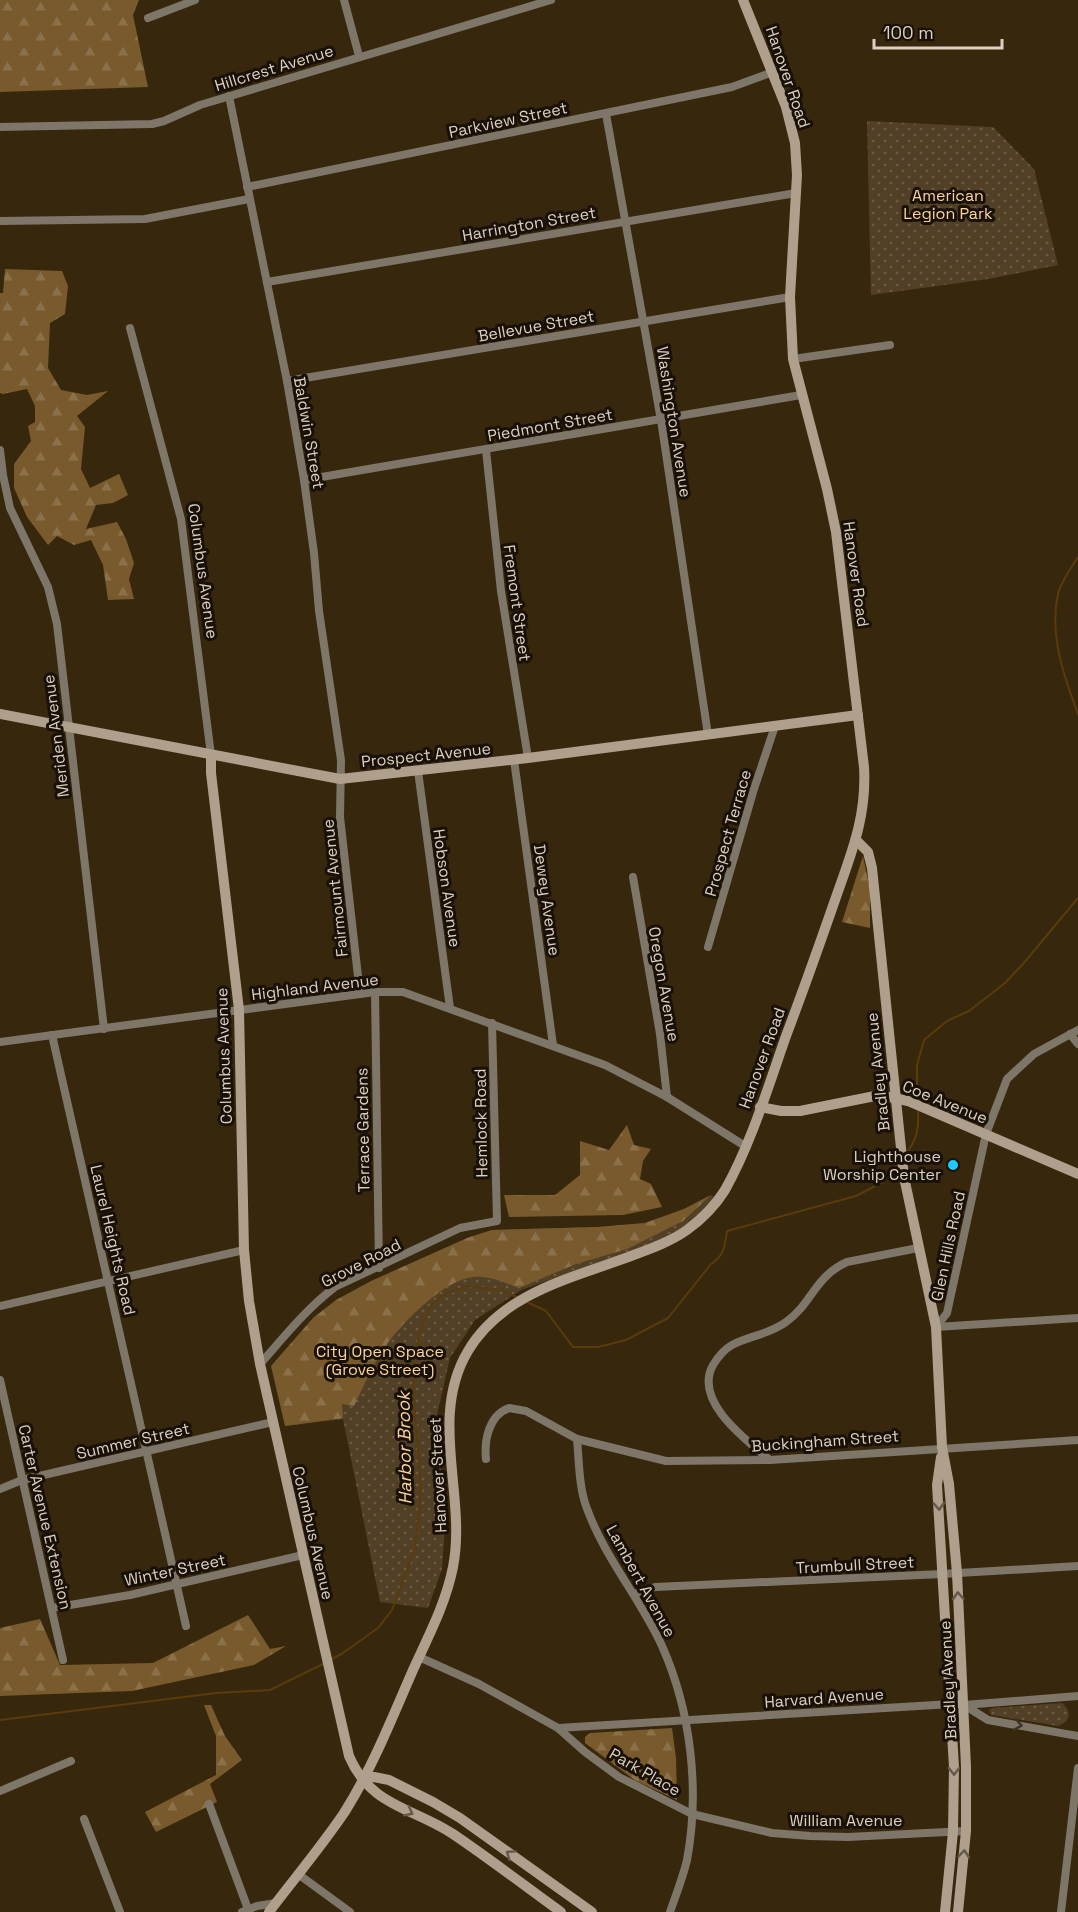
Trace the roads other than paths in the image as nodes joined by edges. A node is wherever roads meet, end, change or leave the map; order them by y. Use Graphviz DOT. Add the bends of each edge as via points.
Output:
graph roads {
  1 [pos="195,0"];
  2 [pos="344,0"];
  3 [pos="551,0"];
  4 [pos="743,0"];
  5 [pos="148,18"];
  6 [pos="359,56"];
  7 [pos="773,72"];
  8 [pos="229,96"];
  9 [pos="606,114"];
  10 [pos="0,128"];
  11 [pos="247,187"];
  12 [pos="796,193"];
  13 [pos="249,199"];
  14 [pos="0,221"];
  15 [pos="625,222"];
  16 [pos="267,282"];
  17 [pos="790,297"];
  18 [pos="644,321"];
  19 [pos="130,328"];
  20 [pos="890,345"];
  21 [pos="793,359"];
  22 [pos="287,381"];
  23 [pos="801,395"];
  24 [pos="661,420"];
  25 [pos="0,450"];
  26 [pos="486,450"];
  27 [pos="304,480"];
  28 [pos="0,714"];
  29 [pos="858,715"];
  30 [pos="775,726"];
  31 [pos="69,728"];
  32 [pos="708,735"];
  33 [pos="212,755"];
  34 [pos="528,759"];
  35 [pos="514,760"];
  36 [pos="418,771"];
  37 [pos="340,779"];
  38 [pos="856,840"];
  39 [pos="633,877"];
  40 [pos="708,947"];
  41 [pos="375,992"];
  42 [pos="360,994"];
  43 [pos="450,1008"];
  44 [pos="239,1010"];
  45 [pos="492,1023"];
  46 [pos="104,1029"];
  47 [pos="1078,1030"];
  48 [pos="1070,1034"];
  49 [pos="52,1035"];
  50 [pos="0,1042"];
  51 [pos="1078,1044"];
  52 [pos="553,1045"];
  53 [pos="667,1096"];
  54 [pos="895,1097"];
  55 [pos="760,1107"];
  56 [pos="986,1134"];
  57 [pos="745,1146"];
  58 [pos="1078,1174"];
  59 [pos="496,1221"];
  60 [pos="918,1248"];
  61 [pos="244,1250"];
  62 [pos="379,1268"];
  63 [pos="108,1281"];
  64 [pos="0,1306"];
  65 [pos="1078,1318"];
  66 [pos="936,1327"];
  67 [pos="260,1364"];
  68 [pos="0,1380"];
  69 [pos="273,1422"];
  70 [pos="577,1439"];
  71 [pos="1078,1440"];
  72 [pos="942,1448"];
  73 [pos="147,1452"];
  74 [pos="486,1459"];
  75 [pos="770,1460"];
  76 [pos="22,1480"];
  77 [pos="0,1489"];
  78 [pos="303,1556"];
  79 [pos="1078,1566"];
  80 [pos="942,1574"];
  81 [pos="957,1574"];
  82 [pos="177,1584"];
  83 [pos="634,1594"];
  84 [pos="52,1608"];
  85 [pos="186,1626"];
  86 [pos="419,1657"];
  87 [pos="63,1660"];
  88 [pos="1078,1696"];
  89 [pos="951,1704"];
  90 [pos="964,1705"];
  91 [pos="686,1720"];
  92 [pos="558,1728"];
  93 [pos="1078,1736"];
  94 [pos="71,1761"];
  95 [pos="1078,1768"];
  96 [pos="363,1778"];
  97 [pos="0,1791"];
  98 [pos="209,1804"];
  99 [pos="692,1814"];
  100 [pos="460,1818"];
  101 [pos="84,1819"];
  102 [pos="966,1831"];
  103 [pos="450,1832"];
  104 [pos="953,1832"];
  105 [pos="528,1866"];
  106 [pos="298,1874"];
  107 [pos="517,1881"];
  108 [pos="272,1908"];
  109 [pos="245,1910"];
  110 [pos="120,1912"];
  111 [pos="350,1912"];
  112 [pos="561,1912"];
  113 [pos="592,1912"];
  114 [pos="670,1912"];
  115 [pos="945,1912"];
  116 [pos="958,1912"];
  117 [pos="1061,1912"];
  1 -- 5 [label="street"];
  2 -- 6 [label="street"];
  3 -- 6 [label="street, Hillcrest Avenue"];
  4 -- 7 [label="street, Hanover Road"];
  6 -- 8 [label="street, Hillcrest Avenue"];
  7 -- 9 [label="street, Parkview Street" via="732,87"];
  7 -- 12 [label="street, Hanover Road" via="795,143"];
  8 -- 10 [label="street, Hillcrest Avenue" via="152,124"];
  8 -- 11 [label="street, Baldwin Street"];
  9 -- 11 [label="street, Parkview Street"];
  9 -- 15 [label="street, Washington Avenue"];
  11 -- 13 [label="street, Baldwin Street"];
  12 -- 15 [label="street, Harrington Street"];
  12 -- 17 [label="street, Hanover Road"];
  13 -- 14 [label="street" via="145,219"];
  13 -- 16 [label="street, Baldwin Street"];
  15 -- 16 [label="street, Harrington Street"];
  15 -- 18 [label="street, Washington Avenue"];
  16 -- 22 [label="street, Baldwin Street"];
  17 -- 18 [label="street, Bellevue Street"];
  17 -- 21 [label="street, Hanover Road"];
  18 -- 22 [label="street, Bellevue Street"];
  18 -- 24 [label="street, Washington Avenue"];
  19 -- 33 [label="street, Columbus Avenue" via="182,519"];
  20 -- 21 [label="street"];
  21 -- 23 [label="street, Hanover Road"];
  22 -- 27 [label="street, Baldwin Street"];
  23 -- 24 [label="street, Piedmont Street"];
  23 -- 29 [label="street, Hanover Road" via="836,532"];
  24 -- 26 [label="street, Piedmont Street"];
  24 -- 32 [label="street, Washington Avenue"];
  25 -- 31 [label="street, Meriden Avenue" via="10,508 54,606"];
  26 -- 27 [label="street, Piedmont Street"];
  26 -- 34 [label="street, Fremont Street" via="501,591"];
  27 -- 37 [label="street, Baldwin Street" via="339,743"];
  28 -- 31 [label="street, Prospect Avenue"];
  29 -- 30 [label="street, Prospect Avenue"];
  29 -- 38 [label="street, Hanover Road" via="865,783 864,810"];
  30 -- 32 [label="street, Prospect Avenue"];
  30 -- 40 [label="street, Prospect Terrace"];
  31 -- 33 [label="street, Prospect Avenue"];
  31 -- 46 [label="street, Meriden Avenue"];
  32 -- 34 [label="street, Prospect Avenue"];
  33 -- 37 [label="street, Prospect Avenue"];
  33 -- 44 [label="street, Columbus Avenue"];
  34 -- 35 [label="street, Prospect Avenue"];
  35 -- 36 [label="street, Prospect Avenue"];
  35 -- 52 [label="street, Dewey Avenue"];
  36 -- 37 [label="street, Prospect Avenue"];
  36 -- 43 [label="street, Hobson Avenue"];
  37 -- 42 [label="street, Fairmount Avenue" via="340,817"];
  38 -- 54 [label="street, Bradley Avenue" via="868,852 872,868"];
  38 -- 55 [label="street, Hanover Road"];
  39 -- 53 [label="street, Oregon Avenue"];
  41 -- 42 [label="street, Highland Avenue"];
  41 -- 43 [label="street, Highland Avenue" via="403,992"];
  41 -- 62 [label="street, Terrace Gardens"];
  42 -- 44 [label="street, Highland Avenue"];
  43 -- 45 [label="street, Highland Avenue"];
  44 -- 46 [label="street, Highland Avenue"];
  44 -- 61 [label="street, Columbus Avenue"];
  45 -- 52 [label="street, Highland Avenue"];
  45 -- 59 [label="street, Hemlock Road"];
  46 -- 49 [label="street, Highland Avenue"];
  47 -- 48 [label="street, Glen Hills Road"];
  48 -- 51 [label="street"];
  48 -- 56 [label="street, Glen Hills Road" via="1034,1054 1006,1079"];
  49 -- 50 [label="street, Highland Avenue"];
  49 -- 63 [label="street, Laurel Heights Road"];
  52 -- 53 [label="street, Highland Avenue" via="616,1069"];
  53 -- 57 [label="street, Highland Avenue"];
  54 -- 55 [label="street, Coe Avenue" via="875,1096 800,1112"];
  54 -- 56 [label="street, Coe Avenue"];
  54 -- 60 [label="street, Bradley Avenue"];
  55 -- 57 [label="street, Hanover Road"];
  56 -- 58 [label="street, Coe Avenue"];
  56 -- 66 [label="street, Glen Hills Road" via="946,1313"];
  57 -- 86 [label="street, Hanover Street" via="722,1194 683,1233 530,1294 500,1313 475,1339 453,1385 449,1418 455,1522 453,1565"];
  59 -- 62 [label="street, Grove Road" via="460,1228"];
  60 -- 66 [label="street, Bradley Avenue"];
  60 -- 75 [label="street" via="837,1266 791,1319 731,1346 716,1360 709,1383 714,1402 735,1429"];
  61 -- 63 [label="street"];
  61 -- 67 [label="street, Columbus Avenue"];
  62 -- 67 [label="street, Grove Road" via="335,1287 319,1299"];
  63 -- 64 [label="street"];
  63 -- 73 [label="street, Laurel Heights Road"];
  65 -- 66 [label="street"];
  66 -- 72 [label="street, Bradley Avenue"];
  67 -- 69 [label="street, Columbus Avenue"];
  68 -- 76 [label="street, Carter Avenue Extension"];
  69 -- 73 [label="street, Summer Street"];
  69 -- 78 [label="street, Columbus Avenue"];
  70 -- 74 [label="street, Buckingham Street" via="526,1411 509,1408 498,1414 491,1425 485,1442"];
  70 -- 75 [label="street, Buckingham Street" via="666,1461"];
  70 -- 83 [label="street, Lambert Avenue" via="586,1504 611,1560"];
  71 -- 72 [label="street, Buckingham Street"];
  72 -- 75 [label="street, Buckingham Street"];
  72 -- 80 [label="street, Bradley Avenue, one-way" via="938,1485"];
  72 -- 81 [label="street, Bradley Avenue" via="950,1484"];
  73 -- 76 [label="street, Summer Street"];
  73 -- 82 [label="street, Laurel Heights Road"];
  76 -- 77 [label="street, Summer Street"];
  76 -- 84 [label="street, Carter Avenue Extension"];
  78 -- 82 [label="street, Winter Street"];
  78 -- 96 [label="street, Columbus Avenue" via="349,1756"];
  79 -- 81 [label="street, Trumbull Street"];
  80 -- 81 [label="street, Trumbull Street"];
  80 -- 83 [label="street, Trumbull Street" via="655,1587"];
  80 -- 89 [label="street, Bradley Avenue"];
  90 -- 81 [label="street, Bradley Avenue, one-way"];
  82 -- 84 [label="street, Winter Street"];
  82 -- 85 [label="street, Laurel Heights Road"];
  83 -- 91 [label="street, Lambert Avenue" via="662,1646"];
  84 -- 87 [label="street, Carter Avenue Extension"];
  86 -- 92 [label="street, Park Place" via="479,1684"];
  86 -- 96 [label="street, Hanover Street"];
  88 -- 90 [label="street, Harvard Avenue"];
  89 -- 90 [label="street, Harvard Avenue"];
  89 -- 91 [label="street, Harvard Avenue"];
  89 -- 104 [label="street, Bradley Avenue, one-way"];
  90 -- 93 [label="street, Harvard Avenue, one-way" via="988,1720"];
  90 -- 102 [label="street, Bradley Avenue"];
  91 -- 92 [label="street, Park Place"];
  91 -- 99 [label="street, Lambert Avenue"];
  92 -- 99 [label="street, Park Place" via="619,1777"];
  94 -- 97 [label="street"];
  95 -- 117 [label="street"];
  96 -- 100 [label="street" via="390,1780"];
  96 -- 103 [label="street, Columbus Avenue, one-way" via="382,1799"];
  96 -- 106 [label="street, Hanover Street" via="344,1812"];
  98 -- 109 [label="street"];
  99 -- 104 [label="street, William Avenue" via="772,1833 810,1836"];
  99 -- 114 [label="street, Lambert Avenue" via="687,1861"];
  100 -- 103 [label="street"];
  105 -- 100 [label="street, one-way"];
  101 -- 110 [label="street"];
  102 -- 104 [label="street, William Avenue"];
  116 -- 102 [label="street, Bradley Avenue, one-way"];
  103 -- 107 [label="street, Columbus Avenue"];
  104 -- 115 [label="street, Bradley Avenue"];
  105 -- 107 [label="street"];
  105 -- 113 [label="street"];
  106 -- 108 [label="street, Hanover Street"];
  106 -- 111 [label="street"];
  107 -- 112 [label="street, Columbus Avenue"];
  108 -- 109 [label="street"];
}
